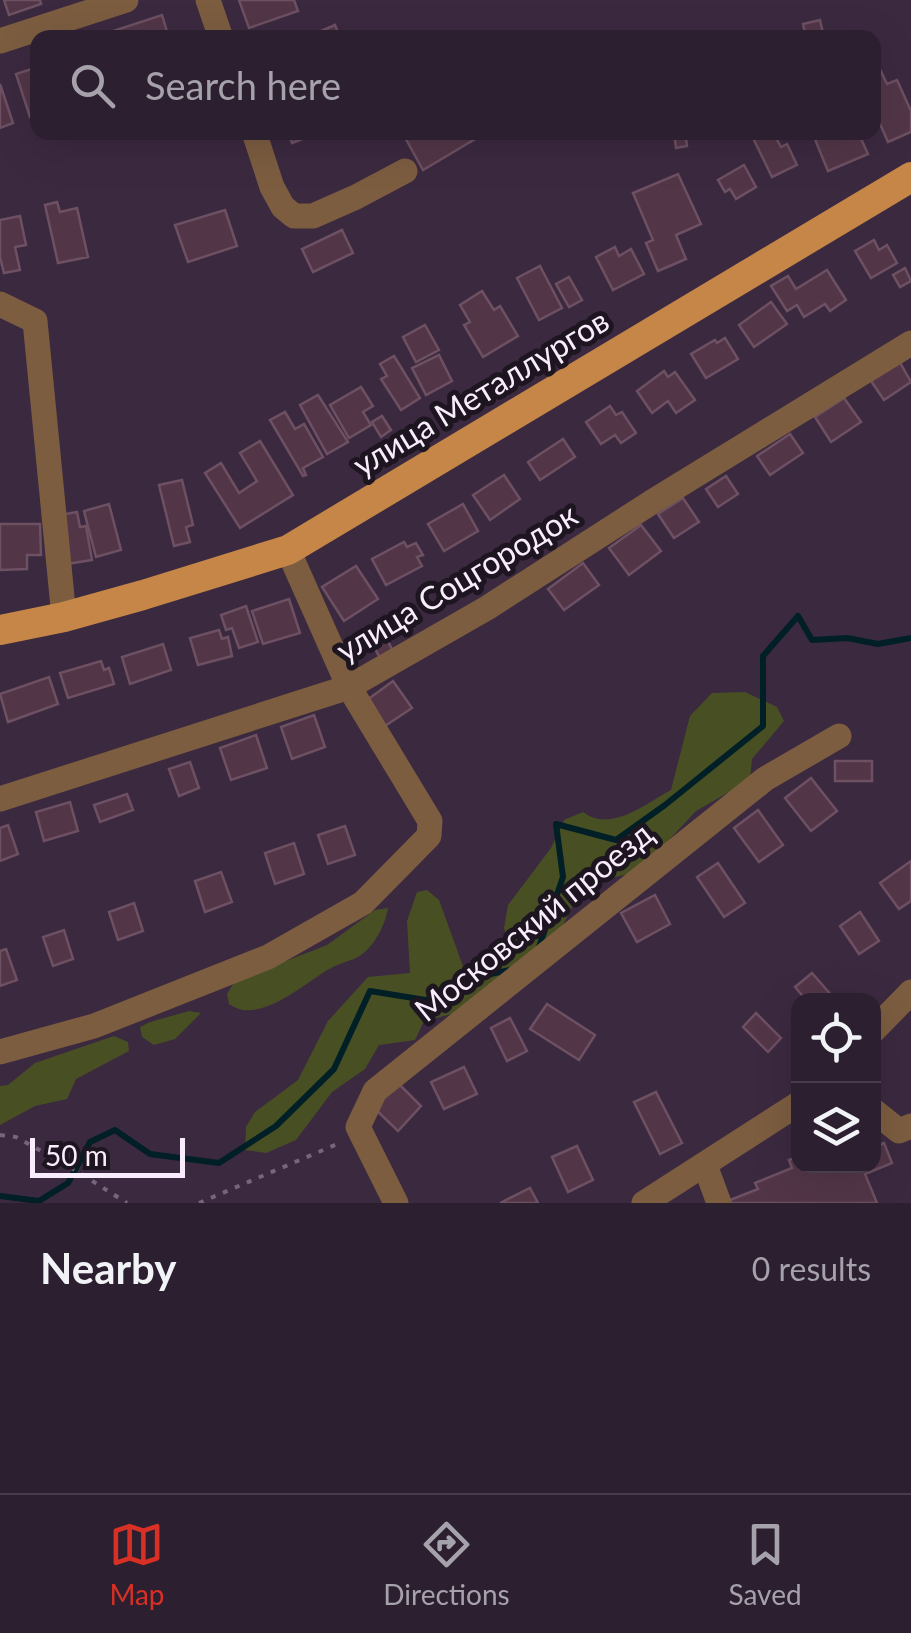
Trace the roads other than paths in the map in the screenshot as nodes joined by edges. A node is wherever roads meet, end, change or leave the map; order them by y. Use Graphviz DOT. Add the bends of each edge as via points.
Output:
graph roads {
  1 [pos="126,0"];
  2 [pos="208,0"];
  3 [pos="34,30"];
  4 [pos="218,30"];
  5 [pos="30,31"];
  6 [pos="0,41"];
  7 [pos="257,140"];
  8 [pos="405,170"];
  9 [pos="907,189"];
  10 [pos="0,304"];
  11 [pos="911,343"];
  12 [pos="288,550"];
  13 [pos="64,617"];
  14 [pos="0,630"];
  15 [pos="348,687"];
  16 [pos="838,736"];
  17 [pos="0,800"];
  18 [pos="911,992"];
  19 [pos="881,1023"];
  20 [pos="0,1052"];
  21 [pos="791,1109"];
  22 [pos="881,1117"];
  23 [pos="911,1126"];
  24 [pos="705,1165"];
  25 [pos="658,1200"];
  26 [pos="396,1203"];
  27 [pos="719,1203"];
  1 -- 3 [label="street"];
  2 -- 4 [label="street"];
  5 -- 6 [label="street"];
  7 -- 8 [label="street" via="272,187 294,216 312,216"];
  9 -- 12 [label="main road, улица Металлургов"];
  10 -- 13 [label="street" via="35,321"];
  11 -- 15 [label="street, улица Соцгородок" via="488,608"];
  12 -- 13 [label="main road, улица Металлургов"];
  12 -- 15 [label="street"];
  13 -- 14 [label="main road, улица Металлургов"];
  15 -- 17 [label="street, улица Соцгородок"];
  15 -- 20 [label="street" via="430,821 429,836 364,902 268,957 94,1026"];
  16 -- 26 [label="street, Московский проезд" via="765,779 374,1091 358,1126"];
  18 -- 19 [label="street"];
  21 -- 24 [label="street"];
  22 -- 23 [label="street" via="899,1131"];
  24 -- 25 [label="street"];
  24 -- 27 [label="street"];
}
